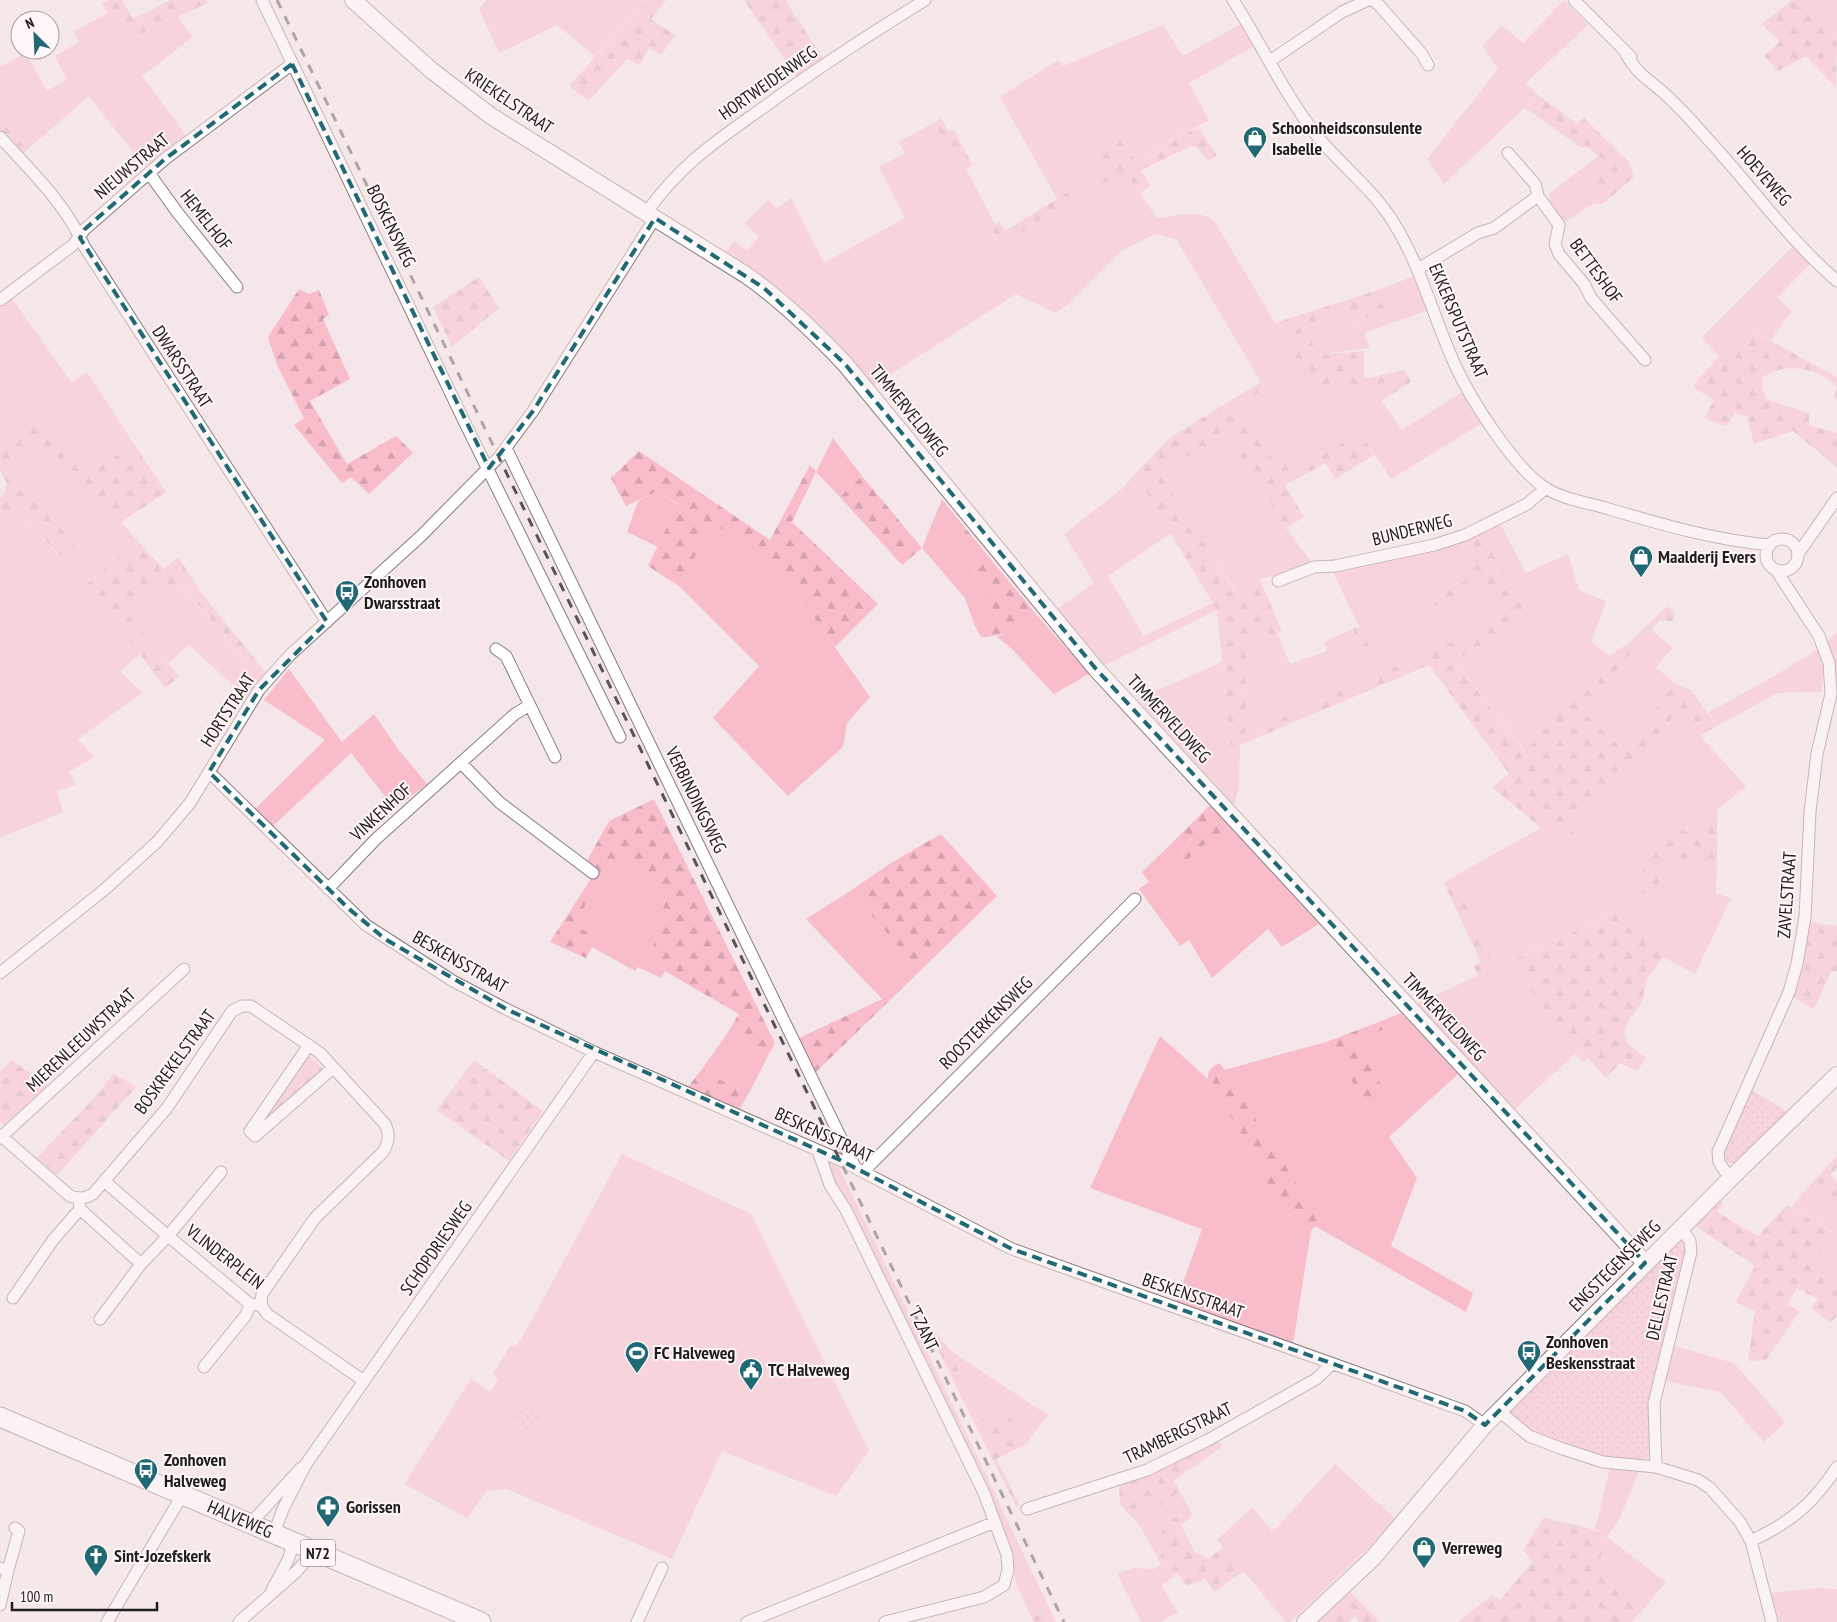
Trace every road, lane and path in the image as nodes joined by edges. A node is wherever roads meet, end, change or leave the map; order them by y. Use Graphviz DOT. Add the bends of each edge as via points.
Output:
graph roads {
  1 [pos="262,0"];
  2 [pos="353,0"];
  3 [pos="925,0"];
  4 [pos="1233,0"];
  5 [pos="1368,0"];
  6 [pos="1372,0"];
  7 [pos="1574,0"];
  8 [pos="1270,61"];
  9 [pos="292,64"];
  10 [pos="1428,65"];
  11 [pos="0,137"];
  12 [pos="1508,153"];
  13 [pos="149,173"];
  14 [pos="1538,196"];
  15 [pos="651,216"];
  16 [pos="80,238"];
  17 [pos="1418,269"];
  18 [pos="1837,281"];
  19 [pos="237,287"];
  20 [pos="0,300"];
  21 [pos="1645,360"];
  22 [pos="503,453"];
  23 [pos="485,472"];
  24 [pos="1546,488"];
  25 [pos="1837,498"];
  26 [pos="1821,520"];
  27 [pos="1788,541"];
  28 [pos="1735,542"];
  29 [pos="1770,545"];
  30 [pos="1798,554"];
  31 [pos="1772,567"];
  32 [pos="1792,568"];
  33 [pos="1278,581"];
  34 [pos="1798,605"];
  35 [pos="551,607"];
  36 [pos="327,622"];
  37 [pos="496,649"];
  38 [pos="1834,694"];
  39 [pos="530,705"];
  40 [pos="620,737"];
  41 [pos="555,757"];
  42 [pos="461,763"];
  43 [pos="209,772"];
  44 [pos="593,873"];
  45 [pos="328,889"];
  46 [pos="1135,899"];
  47 [pos="184,969"];
  48 [pos="0,973"];
  49 [pos="309,1045"];
  50 [pos="594,1052"];
  51 [pos="333,1068"];
  52 [pos="1837,1074"];
  53 [pos="1,1137"];
  54 [pos="818,1151"];
  55 [pos="859,1170"];
  56 [pos="221,1172"];
  57 [pos="1730,1178"];
  58 [pos="104,1181"];
  59 [pos="79,1204"];
  60 [pos="1681,1228"];
  61 [pos="168,1236"];
  62 [pos="1645,1263"];
  63 [pos="141,1264"];
  64 [pos="13,1298"];
  65 [pos="256,1304"];
  66 [pos="100,1319"];
  67 [pos="1332,1364"];
  68 [pos="204,1367"];
  69 [pos="364,1381"];
  70 [pos="1499,1411"];
  71 [pos="0,1417"];
  72 [pos="1485,1425"];
  73 [pos="306,1464"];
  74 [pos="1656,1467"];
  75 [pos="1837,1467"];
  76 [pos="183,1494"];
  77 [pos="1028,1509"];
  78 [pos="995,1522"];
  79 [pos="250,1524"];
  80 [pos="15,1528"];
  81 [pos="274,1534"];
  82 [pos="1751,1541"];
  83 [pos="294,1542"];
  84 [pos="314,1551"];
  85 [pos="662,1568"];
  86 [pos="4,1569"];
  87 [pos="270,1594"];
  88 [pos="0,1605"];
  89 [pos="752,1620"];
  90 [pos="107,1622"];
  91 [pos="239,1622"];
  92 [pos="481,1622"];
  93 [pos="637,1622"];
  94 [pos="770,1622"];
  95 [pos="885,1622"];
  96 [pos="1305,1622"];
  97 [pos="1772,1622"];
  1 -- 9 [label="street, BOSKENSWEG"];
  2 -- 15 [label="street, KRIEKELSTRAAT" via="431,70 484,110"];
  3 -- 15 [label="street, HORTWEIDENWEG" via="799,81 700,153 672,178"];
  4 -- 8 [label="street, EKKERSPUTSTRAAT"];
  5 -- 8 [label="street" via="1342,12"];
  6 -- 10 [label="street" via="1410,40"];
  7 -- 18 [label="street, HOEVEWEG" via="1626,54 1633,67 1705,135 1809,255"];
  8 -- 17 [label="street, EKKERSPUTSTRAAT" via="1288,94 1318,136 1380,203"];
  9 -- 13 [label="street, NIEUWSTRAAT"];
  9 -- 23 [label="street, BOSKENSWEG"];
  11 -- 16 [label="street, DWARSSTRAAT" via="48,191"];
  12 -- 14 [label="street, BETTESHOF" via="1535,184"];
  13 -- 16 [label="street, NIEUWSTRAAT"];
  13 -- 19 [label="street, HEMELHOF"];
  14 -- 17 [label="street" via="1494,228 1478,233"];
  14 -- 21 [label="street, BETTESHOF" via="1559,225 1555,244 1558,254"];
  15 -- 22 [label="street, HORTWEIDENWEG" via="533,411"];
  15 -- 62 [label="street, TIMMERVELDWEG" via="764,288 817,334 1096,669"];
  16 -- 20 [label="street, NIEUWSTRAAT"];
  16 -- 36 [label="street, DWARSSTRAAT"];
  17 -- 24 [label="street, EKKERSPUTSTRAAT" via="1466,387 1519,463"];
  22 -- 23 [label="street, HORTSTRAAT"];
  22 -- 55 [label="street, VERBINDINGSWEG"];
  23 -- 35 [label="street"];
  23 -- 36 [label="street, HORTSTRAAT"];
  23 -- 40 [label="street"];
  24 -- 28 [label="street, EKKERSPUTSTRAAT"];
  24 -- 33 [label="street, BUNDERWEG" via="1519,508 1465,535 1416,549 1335,566 1314,567"];
  25 -- 26 [label="street, ZAVELSTRAAT"];
  26 -- 27 [label="street, ZAVELSTRAAT"];
  26 -- 30 [label="street, ZAVELSTRAAT"];
  27 -- 29 [label="street, ZAVELSTRAAT" via="1778,540"];
  27 -- 30 [label="street"];
  28 -- 29 [label="street, EKKERSPUTSTRAAT"];
  28 -- 31 [label="street, EKKERSPUTSTRAAT" via="1758,554"];
  29 -- 31 [label="street" via="1766,554"];
  30 -- 32 [label="street, ZAVELSTRAAT"];
  31 -- 32 [label="street" via="1783,571"];
  31 -- 34 [label="street, ZAVELSTRAAT"];
  32 -- 34 [label="street, ZAVELSTRAAT" via="1792,588"];
  34 -- 38 [label="street, ZAVELSTRAAT" via="1826,650"];
  36 -- 43 [label="street, HORTSTRAAT" via="290,655 259,690"];
  37 -- 39 [label="street" via="506,656"];
  38 -- 57 [label="street, ZAVELSTRAAT" via="1817,754 1802,940 1789,992 1718,1152 1719,1162"];
  39 -- 41 [label="street"];
  39 -- 42 [label="street, VINKENHOF" via="515,714"];
  42 -- 44 [label="street" via="499,802"];
  42 -- 45 [label="street, VINKENHOF" via="376,839"];
  43 -- 45 [label="street, BESKENSSTRAAT"];
  43 -- 48 [label="street, HORTSTRAAT" via="185,810 138,862"];
  45 -- 50 [label="street, BESKENSSTRAAT" via="366,925 453,980 506,1010"];
  46 -- 55 [label="street, ROOSTERKENSWEG"];
  47 -- 53 [label="street, MIERENLEEUWSTRAAT"];
  49 -- 51 [label="street, BOSKREKELSTRAAT"];
  49 -- 51 [label="street" via="250,1132 254,1136"];
  49 -- 58 [label="street, BOSKREKELSTRAAT" via="251,1006 232,1011 167,1108"];
  50 -- 54 [label="street, BESKENSSTRAAT"];
  50 -- 69 [label="street, SCHOPDRIESWEG"];
  51 -- 65 [label="street, BOSKREKELSTRAAT" via="385,1124 389,1142 383,1152 315,1218"];
  52 -- 57 [label="street, ENGSTEGENSEWEG"];
  53 -- 59 [label="street"];
  54 -- 55 [label="street, BESKENSSTRAAT"];
  54 -- 78 [label="street, 'T ZANT" via="827,1178 855,1227"];
  55 -- 67 [label="street, BESKENSSTRAAT" via="1012,1249"];
  56 -- 61 [label="street"];
  57 -- 60 [label="street, ENGSTEGENSEWEG"];
  58 -- 59 [label="street, BOSKREKELSTRAAT"];
  58 -- 61 [label="street, VLINDERPLEIN"];
  59 -- 63 [label="street"];
  59 -- 64 [label="street, BOSKREKELSTRAAT"];
  60 -- 62 [label="street, ENGSTEGENSEWEG"];
  60 -- 74 [label="street, DELLESTRAAT" via="1690,1241 1691,1252 1654,1403"];
  61 -- 63 [label="street, VLINDERPLEIN"];
  61 -- 65 [label="street, VLINDERPLEIN"];
  62 -- 70 [label="street, ENGSTEGENSEWEG"];
  63 -- 66 [label="street, VLINDERPLEIN"];
  65 -- 68 [label="street"];
  65 -- 69 [label="street"];
  67 -- 72 [label="street, BESKENSSTRAAT" via="1465,1411"];
  67 -- 77 [label="street, TRAMBERGSTRAAT" via="1316,1380 1172,1458 1126,1478"];
  69 -- 73 [label="street, SCHOPDRIESWEG"];
  70 -- 72 [label="street, ENGSTEGENSEWEG"];
  70 -- 74 [label="street" via="1529,1436 1560,1448 1603,1462"];
  71 -- 76 [label="main road, HALVEWEG / N72"];
  72 -- 96 [label="street, ENGSTEGENSEWEG" via="1373,1558"];
  73 -- 79 [label="street, SCHOPDRIESWEG"];
  73 -- 81 [label="street, SCHOPDRIESWEG"];
  74 -- 82 [label="street" via="1698,1480 1710,1488 1740,1522"];
  75 -- 82 [label="street" via="1798,1515 1780,1528"];
  76 -- 79 [label="main road, HALVEWEG / N72"];
  76 -- 90 [label="street"];
  78 -- 89 [label="street"];
  78 -- 95 [label="street, 'T ZANT" via="1008,1555 1004,1585 984,1597"];
  79 -- 81 [label="main road, HALVEWEG / N72"];
  80 -- 86 [label="street" via="19,1531"];
  81 -- 83 [label="main road, HALVEWEG / N72"];
  82 -- 97 [label="street"];
  83 -- 84 [label="main road, HALVEWEG / N72"];
  83 -- 87 [label="street"];
  84 -- 87 [label="street" via="298,1571"];
  84 -- 92 [label="main road, HALVEWEG / N72"];
  85 -- 93 [label="street"];
  86 -- 88 [label="street"];
  87 -- 91 [label="street"];
  89 -- 94 [label="street"];
}
